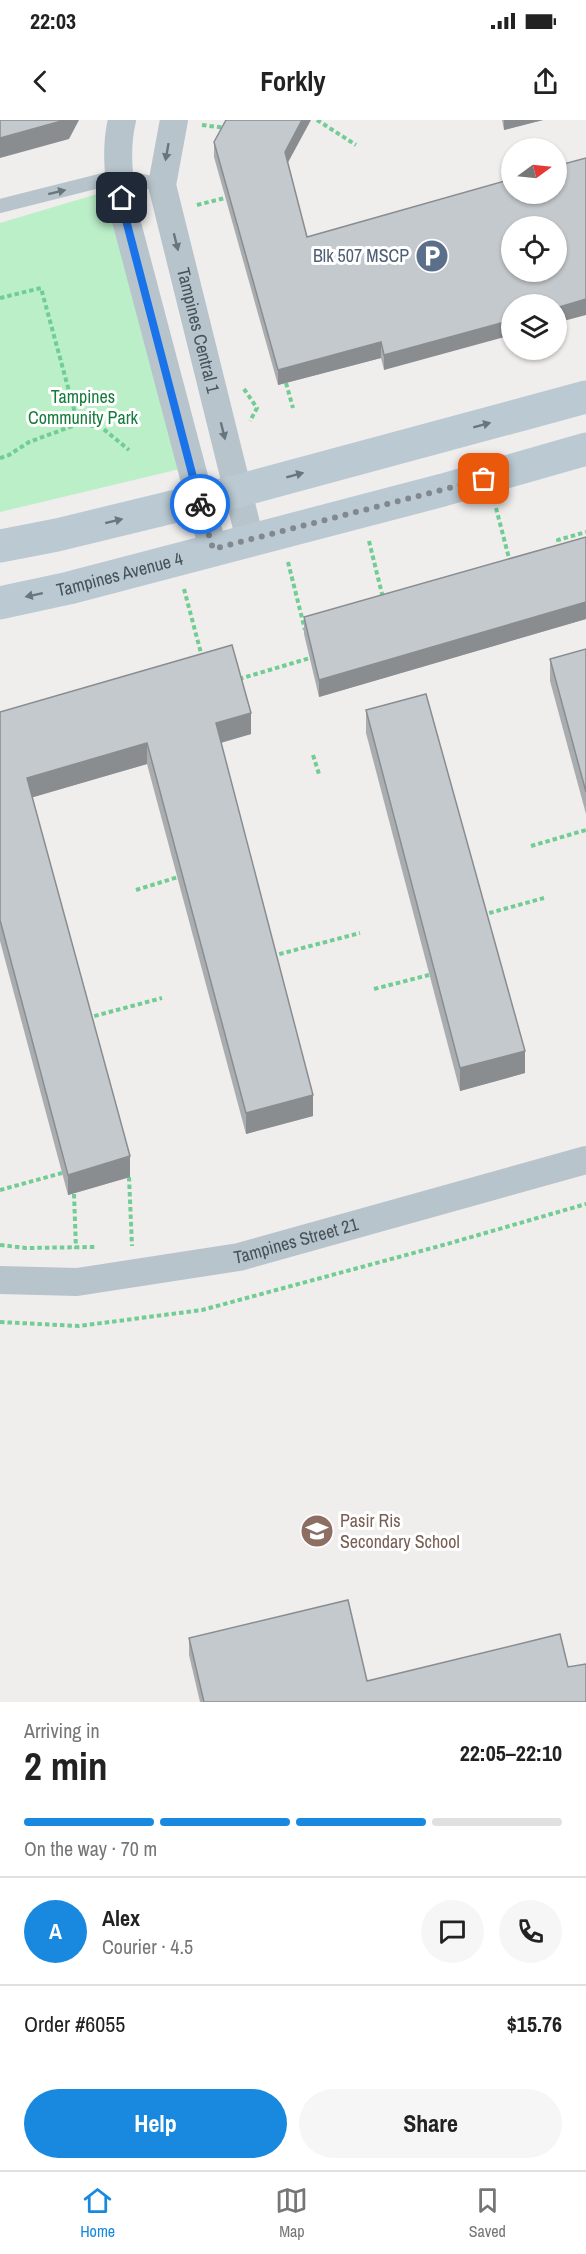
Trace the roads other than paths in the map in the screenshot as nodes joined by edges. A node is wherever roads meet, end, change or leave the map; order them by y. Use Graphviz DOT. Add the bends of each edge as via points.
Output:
graph roads {
  1 [pos="122,120"];
  2 [pos="187,122"];
  3 [pos="119,176"];
  4 [pos="162,185"];
  5 [pos="0,206"];
  6 [pos="586,397"];
  7 [pos="586,449"];
  8 [pos="238,491"];
  9 [pos="199,500"];
  10 [pos="250,540"];
  11 [pos="0,546"];
  12 [pos="213,549"];
  13 [pos="0,603"];
  14 [pos="586,1160"];
  15 [pos="0,1280"];
  1 -- 3 [label="street"];
  2 -- 4 [label="street, Tampines Central 1, one-way"];
  3 -- 4 [label="lane"];
  5 -- 3 [label="lane, one-way"];
  3 -- 9 [label="street" via="126,220"];
  4 -- 8 [label="street, Tampines Central 1, one-way"];
  8 -- 6 [label="main road, one-way"];
  7 -- 10 [label="main road, Tampines Avenue 4"];
  8 -- 9 [label="main road"];
  8 -- 10 [label="street, Tampines Central 1"];
  11 -- 9 [label="main road, one-way"];
  9 -- 12 [label="street"];
  10 -- 12 [label="main road, Tampines Avenue 4"];
  12 -- 13 [label="main road, Tampines Avenue 4, one-way"];
  14 -- 15 [label="street, Tampines Street 21" via="239,1257 77,1282"];
}
